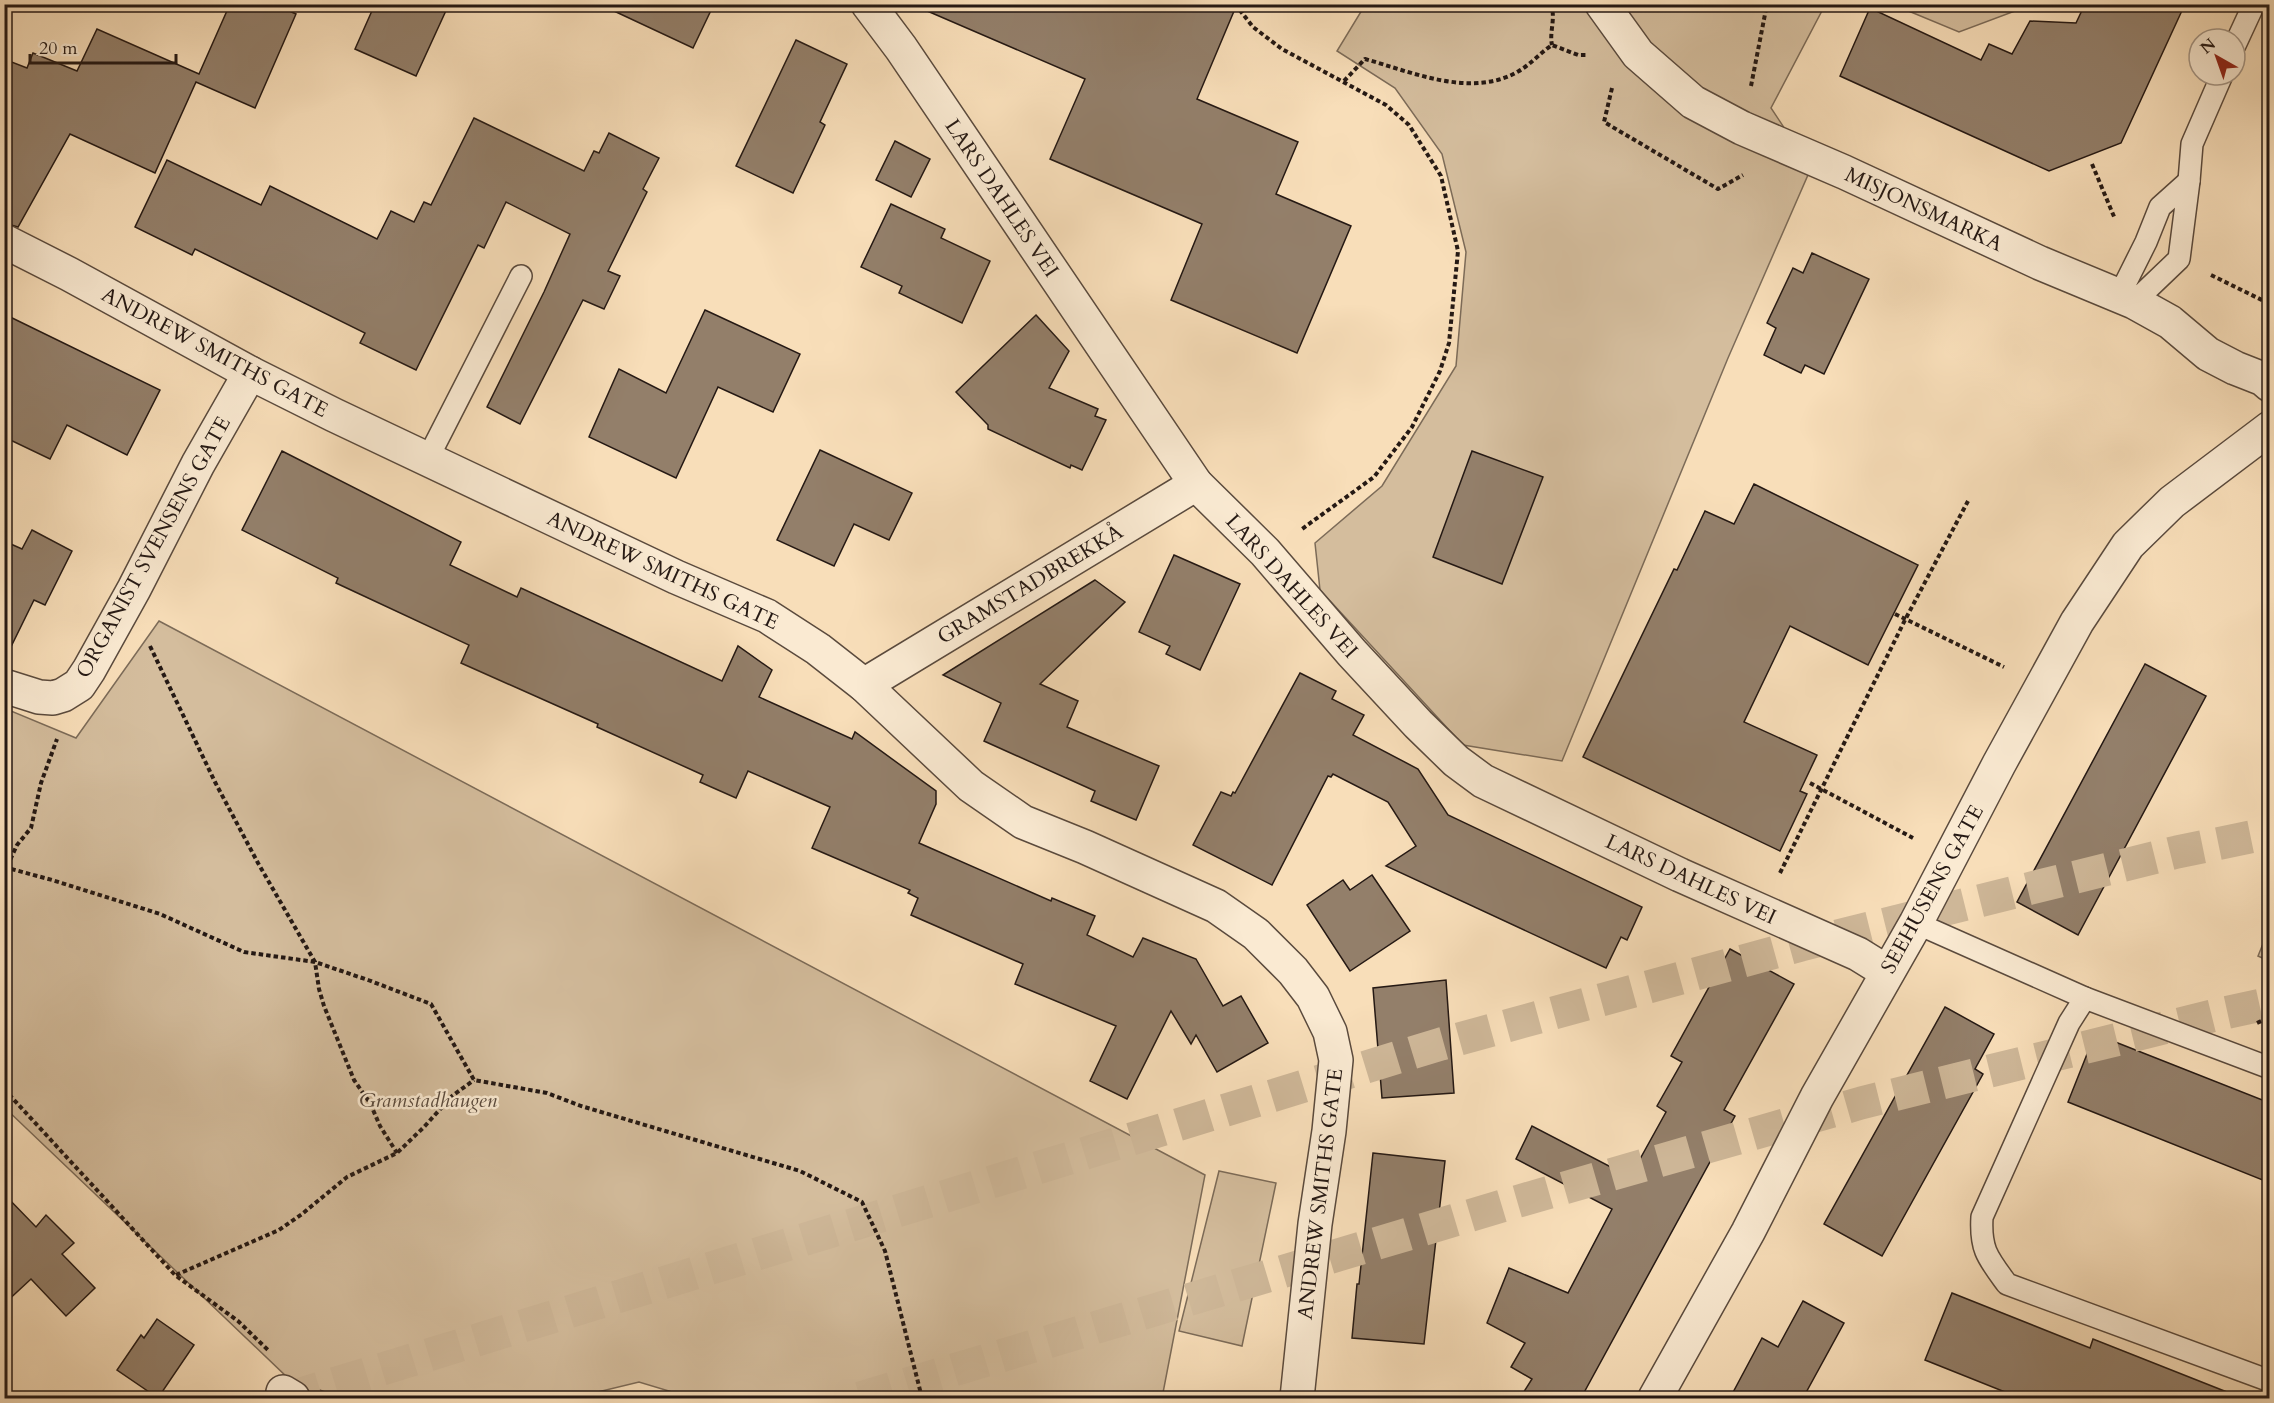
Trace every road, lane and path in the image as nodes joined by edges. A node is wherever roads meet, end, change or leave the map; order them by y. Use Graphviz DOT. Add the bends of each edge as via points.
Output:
graph roads {
  1 [pos="868,4"];
  2 [pos="1235,4"];
  3 [pos="1551,4"];
  4 [pos="1602,4"];
  5 [pos="1767,4"];
  6 [pos="2254,4"];
  7 [pos="2243,27"];
  8 [pos="1625,38"];
  9 [pos="1552,45"];
  10 [pos="1344,81"];
  11 [pos="2217,87"];
  12 [pos="1742,128"];
  13 [pos="2189,181"];
  14 [pos="4,242"];
  15 [pos="521,276"];
  16 [pos="2126,299"];
  17 [pos="250,373"];
  18 [pos="2270,385"];
  19 [pos="2270,428"];
  20 [pos="427,460"];
  21 [pos="1196,484"];
  22 [pos="1968,501"];
  23 [pos="1265,552"];
  24 [pos="134,589"];
  25 [pos="1894,614"];
  26 [pos="1905,620"];
  27 [pos="864,685"];
  28 [pos="4,686"];
  29 [pos="2042,686"];
  30 [pos="51,696"];
  31 [pos="1810,783"];
  32 [pos="1821,788"];
  33 [pos="1951,858"];
  34 [pos="6,868"];
  35 [pos="4,873"];
  36 [pos="1761,912"];
  37 [pos="1916,924"];
  38 [pos="315,962"];
  39 [pos="1887,972"];
  40 [pos="2085,999"];
  41 [pos="2270,1068"];
  42 [pos="474,1080"];
  43 [pos="4,1089"];
  44 [pos="397,1153"];
  45 [pos="176,1275"];
  46 [pos="2270,1382"];
  47 [pos="288,1395"];
  48 [pos="921,1398"];
  49 [pos="1297,1398"];
  50 [pos="1655,1398"];
  1 -- 21 [label="street, LARS DAHLES VEI" via="902,48"];
  2 -- 10 [label="path" via="1253,27 1282,49"];
  3 -- 9 [label="path"];
  4 -- 8 [label="street, MISJONSMARKA"];
  5 -- 12 [label="path"];
  6 -- 7 [label="lane"];
  8 -- 9 [label="path" via="1590,56"];
  8 -- 12 [label="street, MISJONSMARKA" via="1693,102"];
  9 -- 10 [label="path" via="1517,73 1487,82 1426,78 1365,59"];
  10 -- 23 [label="path" via="1386,105 1409,125 1441,176 1458,251 1449,343 1440,371 1412,427 1374,477"];
  11 -- 13 [label="lane" via="2192,144"];
  12 -- 16 [label="street, MISJONSMARKA"];
  13 -- 16 [label="lane" via="2160,207"];
  13 -- 16 [label="lane" via="2179,259"];
  14 -- 17 [label="street, ANDREW SMITHS GATE"];
  15 -- 20 [label="lane"];
  16 -- 18 [label="street, MISJONSMARKA" via="2170,322 2208,354"];
  17 -- 20 [label="street, ANDREW SMITHS GATE"];
  17 -- 24 [label="street, ORGANIST SVENSENS GATE"];
  19 -- 29 [label="street, SEEHUSENS GATE" via="2172,502 2128,546 2077,622"];
  20 -- 27 [label="street, ANDREW SMITHS GATE" via="767,616"];
  21 -- 23 [label="street, LARS DAHLES VEI"];
  21 -- 27 [label="street, GRAMSTADBREKKÅ"];
  22 -- 26 [label="path"];
  23 -- 36 [label="street, LARS DAHLES VEI" via="1418,724 1483,781"];
  24 -- 30 [label="street, ORGANIST SVENSENS GATE" via="79,685"];
  24 -- 38 [label="path" via="142,609 142,625 215,782"];
  25 -- 26 [label="path"];
  26 -- 29 [label="path"];
  26 -- 32 [label="path"];
  27 -- 49 [label="street, ANDREW SMITHS GATE" via="971,786 1023,822 1216,906 1256,934 1313,997 1330,1032 1336,1060"];
  28 -- 30 [label="street"];
  29 -- 33 [label="street, SEEHUSENS GATE"];
  30 -- 34 [label="path" via="66,708 64,720 41,783 31,828"];
  31 -- 32 [label="path"];
  32 -- 33 [label="path"];
  32 -- 36 [label="path"];
  33 -- 37 [label="street, SEEHUSENS GATE"];
  34 -- 35 [label="path"];
  34 -- 38 [label="path" via="160,914 244,952"];
  36 -- 39 [label="street, LARS DAHLES VEI" via="1858,954"];
  37 -- 39 [label="street, SEEHUSENS GATE"];
  37 -- 40 [label="lane"];
  38 -- 42 [label="path" via="430,1004"];
  38 -- 44 [label="path" via="324,1005 354,1080"];
  39 -- 50 [label="street, SEEHUSENS GATE"];
  40 -- 41 [label="lane"];
  40 -- 46 [label="lane" via="2069,1023 1982,1217 1981,1239 1988,1259 2007,1284"];
  42 -- 44 [label="path" via="452,1096"];
  42 -- 48 [label="path" via="547,1093 801,1171 862,1202 885,1251"];
  43 -- 45 [label="path"];
  44 -- 45 [label="path" via="346,1177 279,1230"];
  45 -- 47 [label="path" via="238,1321 281,1362"];
}
